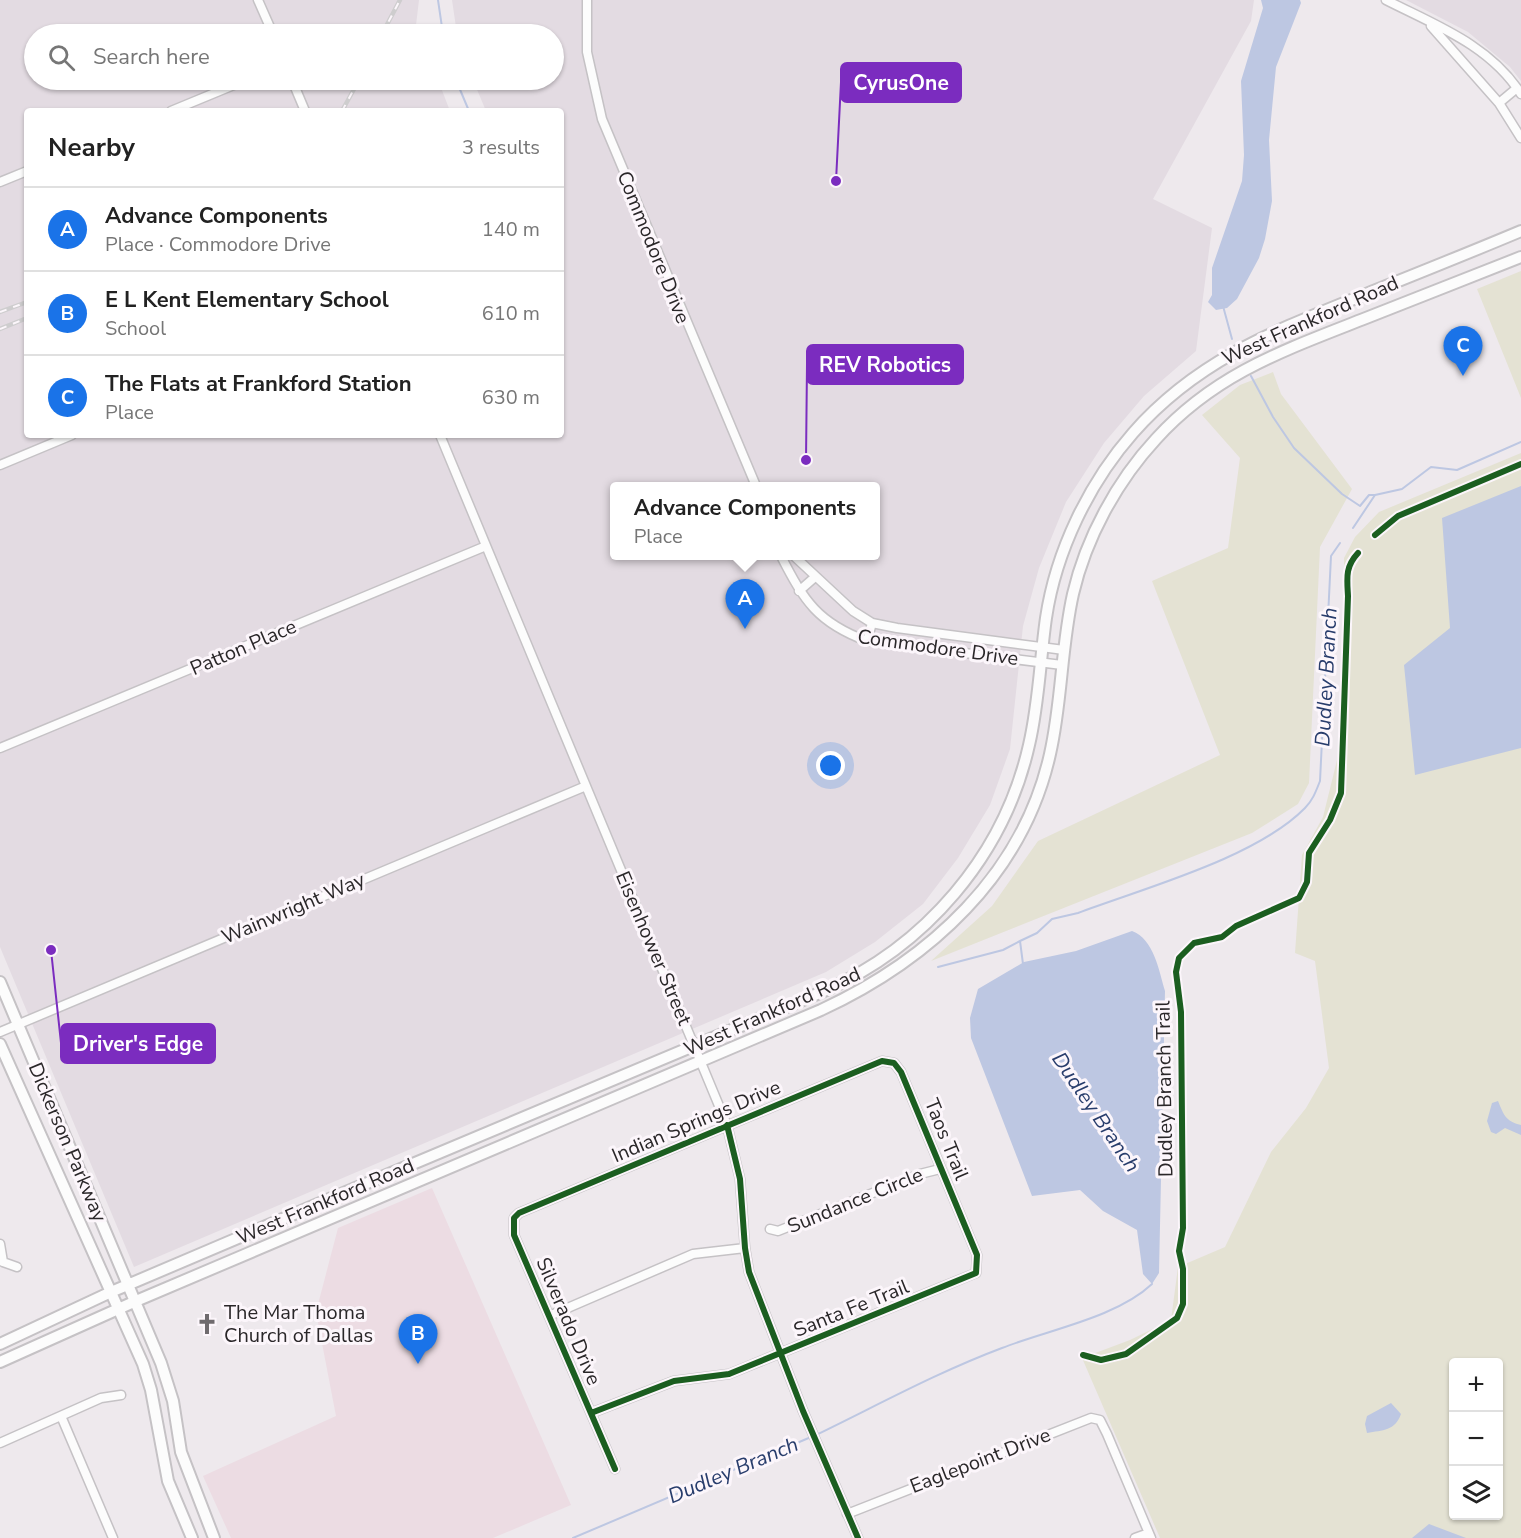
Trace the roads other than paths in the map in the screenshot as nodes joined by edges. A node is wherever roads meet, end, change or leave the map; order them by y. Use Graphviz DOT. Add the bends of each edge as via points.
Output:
graph roads {
  1 [pos="258,0"];
  2 [pos="587,0"];
  3 [pos="1386,0"];
  4 [pos="1426,21"];
  5 [pos="269,24"];
  6 [pos="222,90"];
  7 [pos="296,90"];
  8 [pos="1519,91"];
  9 [pos="1498,103"];
  10 [pos="178,108"];
  11 [pos="304,108"];
  12 [pos="1520,132"];
  13 [pos="24,172"];
  14 [pos="0,182"];
  15 [pos="1521,231"];
  16 [pos="1521,257"];
  17 [pos="65,438"];
  18 [pos="441,438"];
  19 [pos="0,465"];
  20 [pos="754,482"];
  21 [pos="486,546"];
  22 [pos="784,560"];
  23 [pos="799,560"];
  24 [pos="815,577"];
  25 [pos="799,591"];
  26 [pos="872,623"];
  27 [pos="867,641"];
  28 [pos="1043,648"];
  29 [pos="1064,650"];
  30 [pos="1041,663"];
  31 [pos="1062,665"];
  32 [pos="0,748"];
  33 [pos="586,786"];
  34 [pos="0,982"];
  35 [pos="18,1024"];
  36 [pos="0,1032"];
  37 [pos="0,1044"];
  38 [pos="694,1045"];
  39 [pos="701,1062"];
  40 [pos="894,1063"];
  41 [pos="727,1125"];
  42 [pos="940,1169"];
  43 [pos="514,1218"];
  44 [pos="770,1229"];
  45 [pos="966,1230"];
  46 [pos="0,1244"];
  47 [pos="744,1248"];
  48 [pos="2,1263"];
  49 [pos="17,1268"];
  50 [pos="130,1284"];
  51 [pos="111,1292"];
  52 [pos="136,1301"];
  53 [pos="119,1309"];
  54 [pos="549,1316"];
  55 [pos="0,1344"];
  56 [pos="781,1355"];
  57 [pos="0,1362"];
  58 [pos="121,1395"];
  59 [pos="591,1413"];
  60 [pos="61,1416"];
  61 [pos="0,1443"];
  62 [pos="615,1469"];
  63 [pos="848,1514"];
  64 [pos="1150,1535"];
  65 [pos="113,1538"];
  66 [pos="192,1538"];
  67 [pos="213,1538"];
  68 [pos="858,1538"];
  69 [pos="1136,1538"];
  1 -- 5 [label="street"];
  2 -- 20 [label="street, Commodore Drive" via="588,62 602,119"];
  3 -- 4 [label="street"];
  4 -- 8 [label="street" via="1459,36 1489,57"];
  4 -- 9 [label="street"];
  6 -- 10 [label="street"];
  7 -- 11 [label="street"];
  8 -- 9 [label="street"];
  9 -- 12 [label="street"];
  13 -- 14 [label="street"];
  15 -- 28 [label="main road, West Frankford Road" via="1254,341 1209,366 1169,396 1096,482 1075,524 1054,582"];
  16 -- 29 [label="main road, West Frankford Road" via="1250,365 1182,413 1142,455 1112,499 1087,549 1073,594"];
  17 -- 19 [label="street"];
  18 -- 21 [label="street, Eisenhower Street"];
  21 -- 32 [label="street, Patton Place"];
  21 -- 33 [label="street, Eisenhower Street"];
  22 -- 25 [label="street, Commodore Drive"];
  23 -- 24 [label="street, Commodore Drive"];
  24 -- 25 [label="street"];
  24 -- 26 [label="street, Commodore Drive"];
  25 -- 27 [label="street, Commodore Drive" via="826,622"];
  26 -- 27 [label="street"];
  26 -- 28 [label="street, Commodore Drive"];
  27 -- 30 [label="street, Commodore Drive"];
  28 -- 29 [label="street, Commodore Drive"];
  28 -- 30 [label="main road, West Frankford Road"];
  29 -- 31 [label="main road, West Frankford Road"];
  30 -- 31 [label="street, Commodore Drive"];
  30 -- 38 [label="main road, West Frankford Road" via="1029,747 1010,806 959,890 917,933 849,981"];
  31 -- 39 [label="main road, West Frankford Road" via="1046,772 1024,826 980,895 897,970 852,996"];
  33 -- 35 [label="street, Wainwright Way"];
  33 -- 38 [label="street, Eisenhower Street"];
  34 -- 35 [label="main road, Dickerson Parkway"];
  35 -- 36 [label="street, Wainwright Way"];
  35 -- 50 [label="main road, Dickerson Parkway"];
  37 -- 51 [label="main road, Dickerson Parkway"];
  38 -- 39 [label="street, Eisenhower Street"];
  38 -- 50 [label="main road, West Frankford Road"];
  39 -- 41 [label="street, Eisenhower Street"];
  39 -- 52 [label="main road, West Frankford Road"];
  40 -- 41 [label="street, Indian Springs Drive" via="882,1061"];
  40 -- 42 [label="street, Taos Trail"];
  41 -- 43 [label="street, Indian Springs Drive"];
  41 -- 47 [label="street, Eisenhower Street" via="740,1179"];
  42 -- 44 [label="street, Sundance Circle" via="778,1231"];
  42 -- 45 [label="street, Taos Trail"];
  43 -- 54 [label="street, Silverado Drive" via="514,1235"];
  45 -- 56 [label="street, Santa Fe Trail" via="977,1255 976,1273"];
  46 -- 48 [label="street"];
  47 -- 54 [label="street" via="693,1254"];
  47 -- 56 [label="street, Eisenhower Street" via="757,1296"];
  48 -- 49 [label="street"];
  50 -- 51 [label="main road, West Frankford Road"];
  50 -- 52 [label="main road, Dickerson Parkway"];
  51 -- 53 [label="main road, Dickerson Parkway"];
  51 -- 55 [label="main road, West Frankford Road"];
  52 -- 53 [label="main road, West Frankford Road"];
  52 -- 67 [label="main road, Dickerson Parkway" via="171,1392 181,1452"];
  53 -- 57 [label="main road, West Frankford Road"];
  53 -- 66 [label="main road, Dickerson Parkway" via="143,1364 168,1480"];
  54 -- 59 [label="street, Silverado Drive"];
  56 -- 59 [label="street, Santa Fe Trail" via="718,1377 666,1383"];
  56 -- 63 [label="street, Eisenhower Street"];
  58 -- 60 [label="street" via="101,1398"];
  59 -- 62 [label="street, Silverado Drive"];
  60 -- 61 [label="street"];
  60 -- 65 [label="street"];
  63 -- 64 [label="street, Eaglepoint Drive" via="1082,1420 1100,1420"];
  63 -- 68 [label="street, Eisenhower Street"];
  64 -- 69 [label="street"];
}
